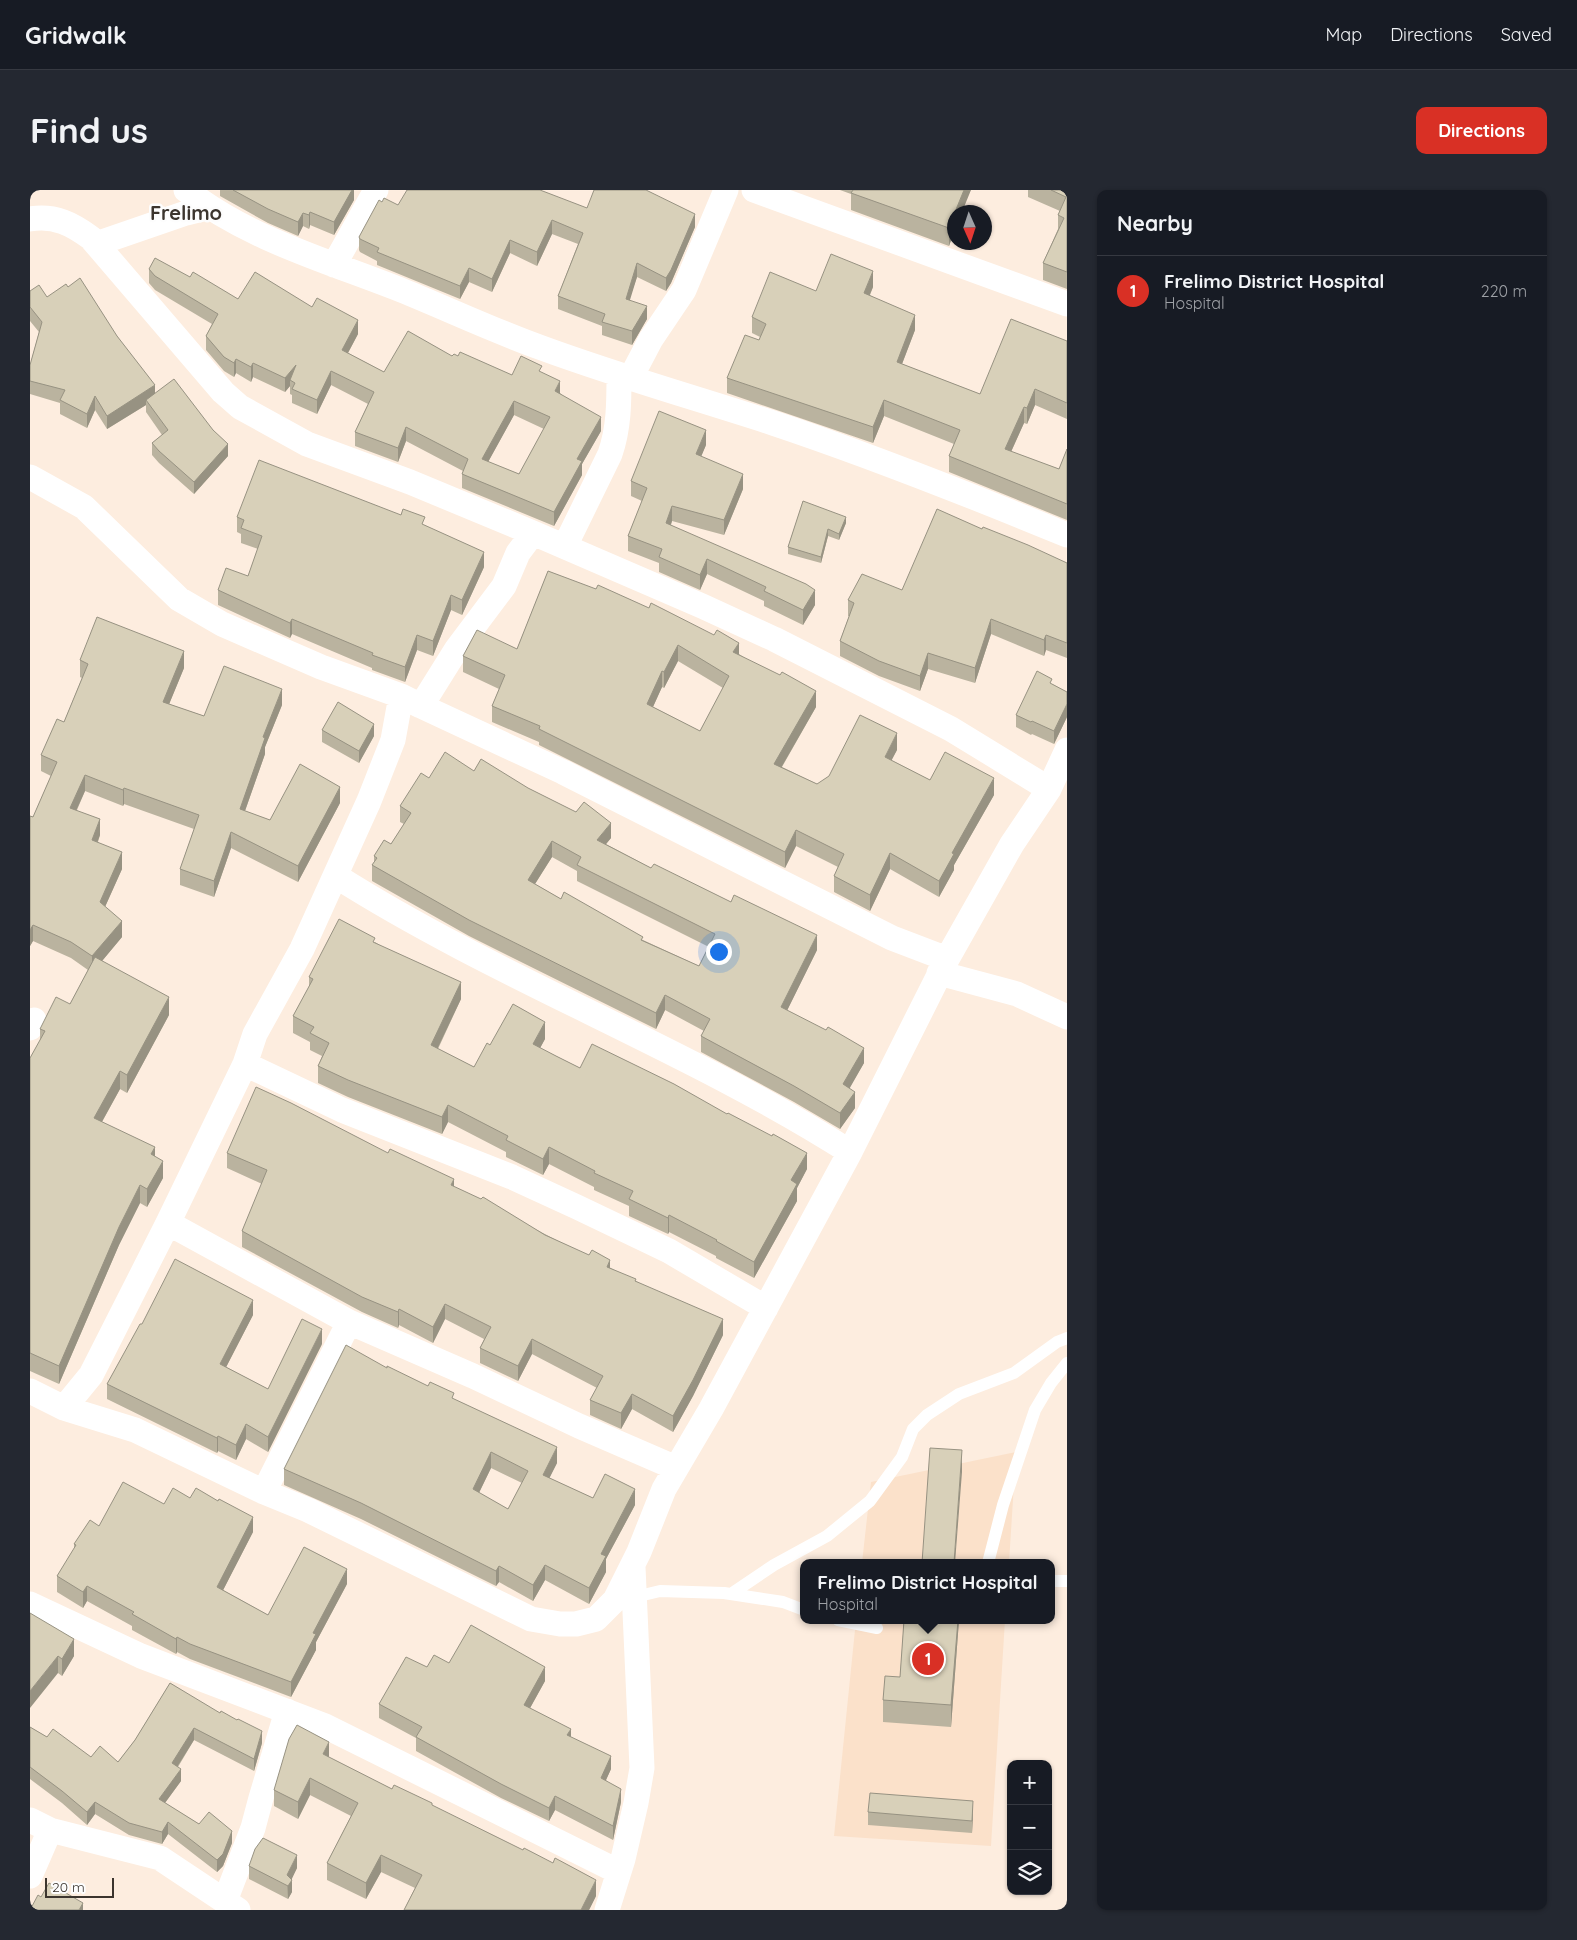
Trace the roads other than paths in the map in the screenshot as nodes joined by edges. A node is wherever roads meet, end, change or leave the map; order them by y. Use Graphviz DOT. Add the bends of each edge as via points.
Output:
graph roads {
  1 [pos="186,190"];
  2 [pos="376,190"];
  3 [pos="726,190"];
  4 [pos="754,190"];
  5 [pos="210,207"];
  6 [pos="30,219"];
  7 [pos="96,244"];
  8 [pos="334,265"];
  9 [pos="1067,304"];
  10 [pos="625,378"];
  11 [pos="30,478"];
  12 [pos="533,532"];
  13 [pos="1067,535"];
  14 [pos="565,546"];
  15 [pos="411,701"];
  16 [pos="1067,750"];
  17 [pos="1057,786"];
  18 [pos="336,876"];
  19 [pos="943,966"];
  20 [pos="1067,1017"];
  21 [pos="245,1064"];
  22 [pos="850,1152"];
  23 [pos="168,1223"];
  24 [pos="766,1308"];
  25 [pos="349,1322"];
  26 [pos="1067,1338"];
  27 [pos="1067,1363"];
  28 [pos="30,1392"];
  29 [pos="64,1408"];
  30 [pos="676,1468"];
  31 [pos="264,1492"];
  32 [pos="989,1559"];
  33 [pos="633,1565"];
  34 [pos="731,1594"];
  35 [pos="635,1597"];
  36 [pos="30,1604"];
  37 [pos="800,1608"];
  38 [pos="857,1624"];
  39 [pos="876,1628"];
  40 [pos="288,1711"];
  41 [pos="40,1825"];
  42 [pos="619,1872"];
  43 [pos="30,1876"];
  44 [pos="232,1906"];
  45 [pos="607,1910"];
  1 -- 5 [label="street"];
  2 -- 8 [label="street"];
  3 -- 10 [label="street" via="684,290"];
  4 -- 9 [label="street"];
  5 -- 7 [label="street"];
  5 -- 8 [label="street" via="259,234"];
  6 -- 7 [label="street" via="46,217 74,225"];
  7 -- 12 [label="street" via="240,408 307,444"];
  8 -- 10 [label="street" via="504,334"];
  10 -- 13 [label="street" via="774,424 960,491"];
  10 -- 14 [label="street" via="613,447"];
  11 -- 15 [label="street" via="84,507 179,599 222,624"];
  12 -- 14 [label="street"];
  12 -- 15 [label="street" via="518,553 504,586 456,650"];
  14 -- 17 [label="street" via="774,639"];
  15 -- 18 [label="street"];
  15 -- 19 [label="street" via="563,772"];
  16 -- 17 [label="street"];
  17 -- 19 [label="street" via="1012,844"];
  18 -- 21 [label="street" via="302,949 255,1034"];
  18 -- 22 [label="street" via="426,930 749,1092"];
  19 -- 20 [label="street"];
  19 -- 22 [label="street"];
  21 -- 23 [label="street"];
  21 -- 24 [label="street" via="342,1110 569,1203 669,1251"];
  22 -- 24 [label="street"];
  23 -- 25 [label="street"];
  23 -- 29 [label="street" via="91,1375"];
  24 -- 30 [label="street"];
  25 -- 30 [label="street"];
  25 -- 31 [label="street"];
  26 -- 34 [label="lane" via="1014,1373 959,1394 927,1416 913,1429 902,1457 870,1501 828,1536 774,1565"];
  27 -- 32 [label="lane" via="1035,1410 1003,1505"];
  28 -- 29 [label="street"];
  29 -- 31 [label="street" via="134,1430"];
  30 -- 33 [label="street"];
  31 -- 33 [label="street" via="325,1518 531,1619 576,1624 596,1619 615,1600"];
  33 -- 35 [label="street"];
  34 -- 35 [label="lane" via="660,1591"];
  34 -- 37 [label="lane" via="783,1602"];
  35 -- 42 [label="street" via="642,1768"];
  36 -- 40 [label="street" via="141,1656"];
  38 -- 39 [label="lane"];
  40 -- 42 [label="street" via="325,1726"];
  40 -- 44 [label="street" via="260,1798"];
  41 -- 43 [label="street"];
  41 -- 44 [label="street" via="160,1858"];
  42 -- 45 [label="street"];
}
